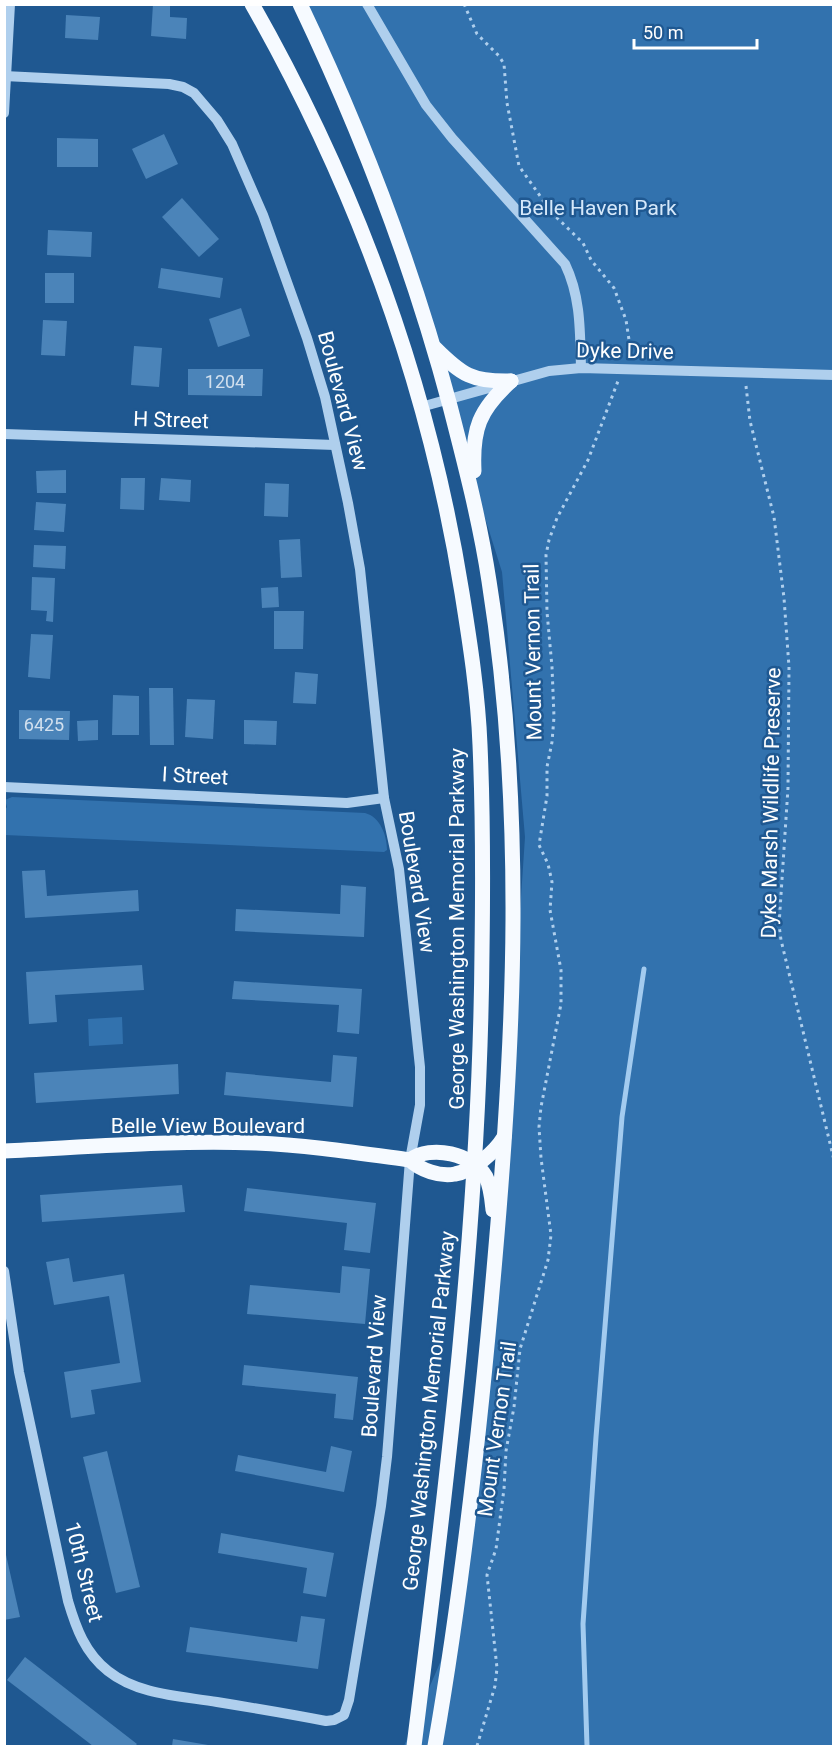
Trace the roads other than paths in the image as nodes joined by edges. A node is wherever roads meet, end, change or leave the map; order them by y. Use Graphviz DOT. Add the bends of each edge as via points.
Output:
graph roads {
  1 [pos="10,4"];
  2 [pos="252,4"];
  3 [pos="300,4"];
  4 [pos="367,4"];
  5 [pos="5,76"];
  6 [pos="4,113"];
  7 [pos="434,347"];
  8 [pos="581,368"];
  9 [pos="834,375"];
  10 [pos="511,381"];
  11 [pos="448,400"];
  12 [pos="422,407"];
  13 [pos="4,434"];
  14 [pos="335,446"];
  15 [pos="475,506"];
  16 [pos="4,787"];
  17 [pos="384,798"];
  18 [pos="506,1133"];
  19 [pos="4,1151"];
  20 [pos="410,1160"];
  21 [pos="474,1166"];
  22 [pos="497,1233"];
  23 [pos="4,1271"];
  24 [pos="307,1718"];
  25 [pos="414,1746"];
  26 [pos="435,1746"];
  1 -- 5 [label="street"];
  2 -- 12 [label="main road, George Washington Memorial Parkway" via="330,156 389,304"];
  3 -- 7 [label="main road" via="380,187"];
  4 -- 8 [label="street" via="426,105 565,264 578,300"];
  5 -- 6 [label="street"];
  5 -- 14 [label="street, Boulevard View" via="169,84 183,87 203,101 232,144 263,215 307,338"];
  7 -- 10 [label="main road" via="472,377 487,382"];
  7 -- 11 [label="main road"];
  8 -- 9 [label="street, Dyke Drive"];
  8 -- 10 [label="street, Dyke Drive"];
  10 -- 11 [label="street, Dyke Drive"];
  10 -- 15 [label="main road" via="491,400 477,423 473,454"];
  11 -- 12 [label="street, Dyke Drive"];
  11 -- 15 [label="main road"];
  12 -- 21 [label="main road, George Washington Memorial Parkway" via="461,590 480,741 482,1022"];
  13 -- 14 [label="street, H Street"];
  14 -- 17 [label="street, Boulevard View" via="360,569"];
  15 -- 18 [label="main road" via="498,645 513,818 514,918"];
  16 -- 17 [label="street, I Street" via="347,803"];
  17 -- 20 [label="street, Boulevard View" via="399,869 420,1067 420,1105"];
  18 -- 21 [label="main road" via="493,1152"];
  18 -- 22 [label="main road"];
  19 -- 20 [label="main road, Belle View Boulevard" via="226,1143 300,1146"];
  20 -- 21 [label="main road, Belle View Boulevard" via="428,1152 455,1154"];
  20 -- 24 [label="street, Boulevard View" via="387,1457 349,1700 344,1715 334,1720"];
  21 -- 22 [label="main road" via="489,1185"];
  21 -- 25 [label="main road, George Washington Memorial Parkway" via="450,1437"];
  22 -- 26 [label="main road" via="474,1471"];
  23 -- 24 [label="street, 10th Street" via="30,1428 68,1601 82,1640 108,1671 131,1684"];
}
